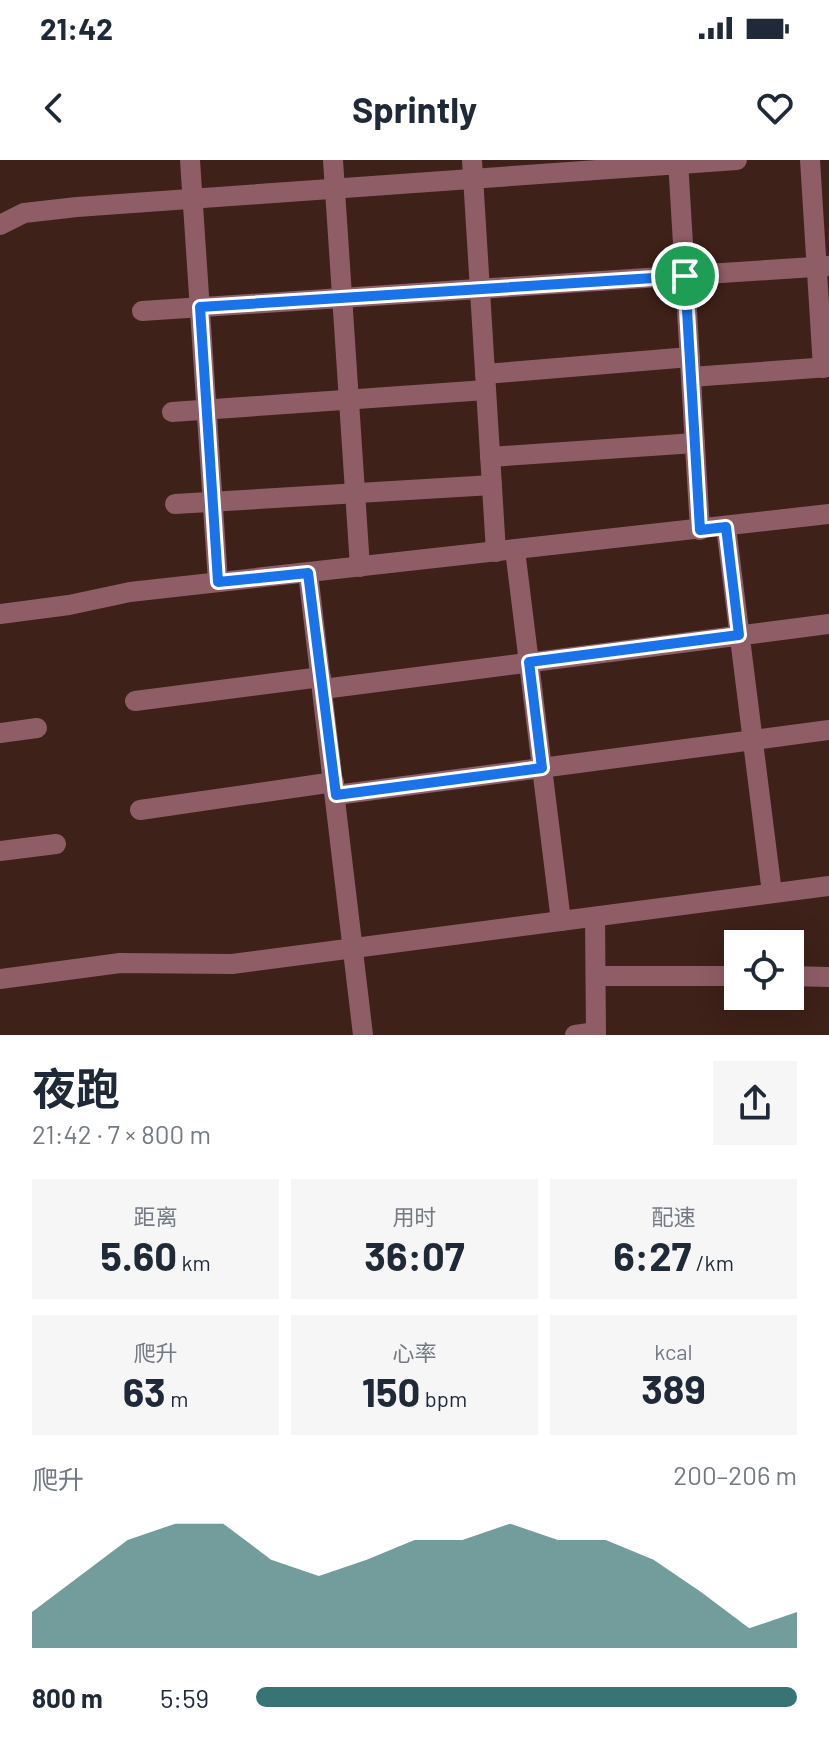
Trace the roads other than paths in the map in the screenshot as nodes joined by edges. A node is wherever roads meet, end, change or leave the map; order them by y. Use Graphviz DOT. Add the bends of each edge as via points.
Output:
graph roads {
  1 [pos="190,160"];
  2 [pos="333,160"];
  3 [pos="737,160"];
  4 [pos="810,160"];
  5 [pos="678,162"];
  6 [pos="473,169"];
  7 [pos="335,189"];
  8 [pos="193,199"];
  9 [pos="0,225"];
  10 [pos="823,266"];
  11 [pos="685,276"];
  12 [pos="480,289"];
  13 [pos="342,298"];
  14 [pos="200,307"];
  15 [pos="142,311"];
  16 [pos="690,367"];
  17 [pos="826,367"];
  18 [pos="486,382"];
  19 [pos="349,400"];
  20 [pos="207,409"];
  21 [pos="172,412"];
  22 [pos="695,443"];
  23 [pos="490,457"];
  24 [pos="492,485"];
  25 [pos="355,493"];
  26 [pos="213,502"];
  27 [pos="175,504"];
  28 [pos="829,514"];
  29 [pos="726,527"];
  30 [pos="700,530"];
  31 [pos="506,551"];
  32 [pos="360,567"];
  33 [pos="308,573"];
  34 [pos="218,582"];
  35 [pos="0,614"];
  36 [pos="829,624"];
  37 [pos="739,635"];
  38 [pos="529,662"];
  39 [pos="322,683"];
  40 [pos="135,701"];
  41 [pos="37,728"];
  42 [pos="829,730"];
  43 [pos="0,733"];
  44 [pos="752,740"];
  45 [pos="542,768"];
  46 [pos="335,789"];
  47 [pos="140,810"];
  48 [pos="56,844"];
  49 [pos="0,851"];
  50 [pos="829,886"];
  51 [pos="772,893"];
  52 [pos="595,917"];
  53 [pos="561,921"];
  54 [pos="350,949"];
  55 [pos="596,976"];
  56 [pos="724,976"];
  57 [pos="804,976"];
  58 [pos="829,977"];
  59 [pos="0,979"];
  60 [pos="596,1034"];
  61 [pos="363,1035"];
  62 [pos="575,1035"];
  1 -- 8 [label="street"];
  2 -- 7 [label="street"];
  3 -- 5 [label="street"];
  4 -- 10 [label="street"];
  5 -- 6 [label="street"];
  5 -- 11 [label="street"];
  6 -- 7 [label="street"];
  6 -- 12 [label="street"];
  7 -- 8 [label="street"];
  7 -- 13 [label="street"];
  8 -- 9 [label="street" via="24,213"];
  8 -- 14 [label="street"];
  10 -- 11 [label="street"];
  10 -- 17 [label="street"];
  11 -- 12 [label="street"];
  11 -- 16 [label="street"];
  12 -- 13 [label="street"];
  12 -- 18 [label="street"];
  13 -- 14 [label="street"];
  13 -- 19 [label="street"];
  14 -- 15 [label="street"];
  14 -- 20 [label="street"];
  16 -- 17 [label="street"];
  16 -- 18 [label="street"];
  16 -- 22 [label="street"];
  18 -- 19 [label="street"];
  18 -- 23 [label="street"];
  19 -- 20 [label="street"];
  19 -- 25 [label="street"];
  20 -- 21 [label="street"];
  20 -- 26 [label="street"];
  22 -- 23 [label="street"];
  22 -- 30 [label="street"];
  23 -- 24 [label="street"];
  24 -- 25 [label="street"];
  24 -- 31 [label="street"];
  25 -- 26 [label="street"];
  25 -- 32 [label="street"];
  26 -- 27 [label="street"];
  26 -- 34 [label="street"];
  28 -- 29 [label="street"];
  29 -- 30 [label="street"];
  29 -- 37 [label="street"];
  30 -- 31 [label="street"];
  31 -- 32 [label="street"];
  31 -- 38 [label="street"];
  32 -- 33 [label="street"];
  33 -- 34 [label="street"];
  33 -- 39 [label="street"];
  34 -- 35 [label="street"];
  36 -- 37 [label="street"];
  37 -- 38 [label="street"];
  37 -- 44 [label="street"];
  38 -- 39 [label="street"];
  38 -- 45 [label="street"];
  39 -- 40 [label="street"];
  39 -- 46 [label="street"];
  41 -- 43 [label="street"];
  42 -- 44 [label="street"];
  44 -- 45 [label="street"];
  44 -- 51 [label="street"];
  45 -- 46 [label="street"];
  45 -- 53 [label="street"];
  46 -- 47 [label="street"];
  46 -- 54 [label="street"];
  48 -- 49 [label="street"];
  50 -- 51 [label="street"];
  51 -- 52 [label="street"];
  52 -- 53 [label="street"];
  52 -- 55 [label="street"];
  53 -- 54 [label="street"];
  54 -- 59 [label="street" via="232,964 120,963"];
  54 -- 61 [label="street"];
  55 -- 56 [label="street"];
  55 -- 60 [label="street"];
  57 -- 58 [label="street"];
  60 -- 62 [label="street"];
}
